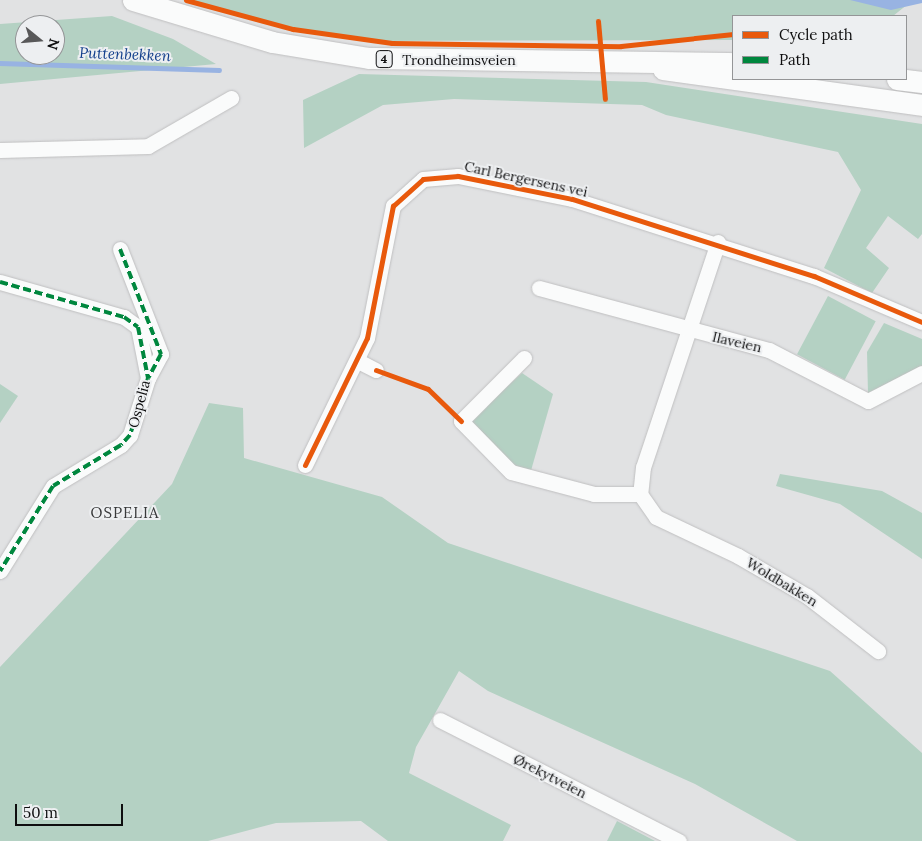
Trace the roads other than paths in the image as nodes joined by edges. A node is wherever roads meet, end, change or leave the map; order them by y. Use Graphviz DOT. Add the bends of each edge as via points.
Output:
graph roads {
  1 [pos="133,0"];
  2 [pos="732,63"];
  3 [pos="643,65"];
  4 [pos="905,80"];
  5 [pos="922,82"];
  6 [pos="230,98"];
  7 [pos="922,105"];
  8 [pos="0,150"];
  9 [pos="718,242"];
  10 [pos="120,248"];
  11 [pos="0,282"];
  12 [pos="539,288"];
  13 [pos="922,322"];
  14 [pos="686,330"];
  15 [pos="524,358"];
  16 [pos="358,361"];
  17 [pos="376,370"];
  18 [pos="922,373"];
  19 [pos="148,378"];
  20 [pos="304,465"];
  21 [pos="640,494"];
  22 [pos="0,571"];
  23 [pos="878,651"];
  24 [pos="440,720"];
  25 [pos="658,836"];
  26 [pos="679,841"];
  1 -- 3 [label="highway, Trondheimsveien / 4" via="272,42 349,56"];
  2 -- 3 [label="highway, Trondheimsveien / 4"];
  3 -- 7 [label="highway, Trondheimsveien / 4" via="691,76"];
  4 -- 5 [label="highway"];
  6 -- 8 [label="street" via="148,146"];
  9 -- 13 [label="street, Carl Bergersens vei" via="814,276"];
  9 -- 14 [label="street"];
  9 -- 16 [label="street, Carl Bergersens vei" via="572,199 458,176 422,179 393,206 386,226 373,316"];
  10 -- 19 [label="street" via="161,354"];
  11 -- 19 [label="street, Ospelia" via="124,318 138,327"];
  12 -- 14 [label="street, Ilaveien"];
  14 -- 18 [label="street, Ilaveien" via="769,350 868,402"];
  14 -- 21 [label="street" via="643,467"];
  15 -- 21 [label="street" via="461,421 511,472 594,494"];
  16 -- 17 [label="street"];
  16 -- 20 [label="street, Carl Bergersens vei"];
  19 -- 22 [label="street, Ospelia" via="130,434 121,445 53,486"];
  21 -- 23 [label="street, Woldbakken" via="656,517 738,556 807,596"];
  24 -- 25 [label="street, Ørekytveien"];
  25 -- 26 [label="street, Ørekytveien"];
}
